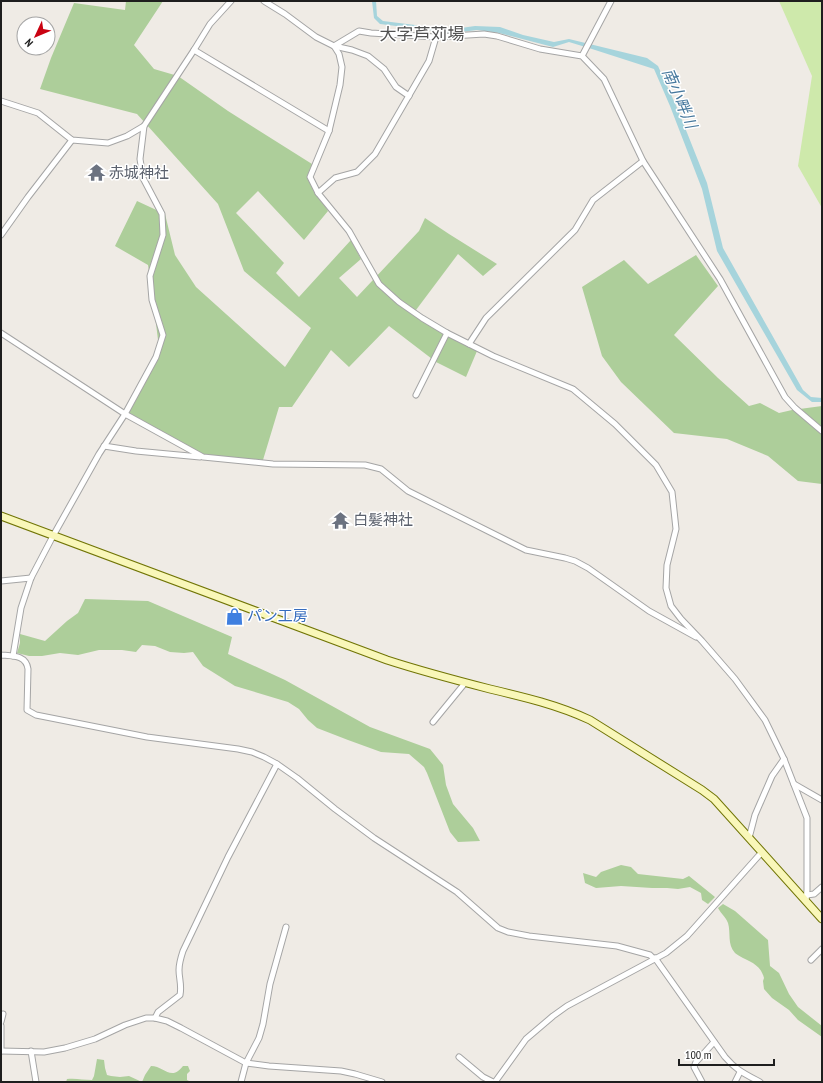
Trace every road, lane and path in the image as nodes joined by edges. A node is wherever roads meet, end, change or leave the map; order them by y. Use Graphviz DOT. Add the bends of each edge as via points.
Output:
graph roads {
  1 [pos="230,1"];
  2 [pos="264,1"];
  3 [pos="611,1"];
  4 [pos="436,37"];
  5 [pos="334,46"];
  6 [pos="194,50"];
  7 [pos="584,54"];
  8 [pos="409,96"];
  9 [pos="1,101"];
  10 [pos="144,126"];
  11 [pos="329,132"];
  12 [pos="72,140"];
  13 [pos="643,161"];
  14 [pos="318,192"];
  15 [pos="1,235"];
  16 [pos="1,333"];
  17 [pos="447,333"];
  18 [pos="469,344"];
  19 [pos="416,395"];
  20 [pos="125,414"];
  21 [pos="822,432"];
  22 [pos="104,446"];
  23 [pos="203,457"];
  24 [pos="1,516"];
  25 [pos="53,536"];
  26 [pos="31,578"];
  27 [pos="1,582"];
  28 [pos="702,641"];
  29 [pos="1,655"];
  30 [pos="13,656"];
  31 [pos="465,683"];
  32 [pos="433,722"];
  33 [pos="784,759"];
  34 [pos="277,764"];
  35 [pos="794,784"];
  36 [pos="822,800"];
  37 [pos="749,838"];
  38 [pos="762,852"];
  39 [pos="822,887"];
  40 [pos="806,898"];
  41 [pos="822,919"];
  42 [pos="286,927"];
  43 [pos="822,949"];
  44 [pos="654,959"];
  45 [pos="811,960"];
  46 [pos="3,1014"];
  47 [pos="155,1018"];
  48 [pos="1,1022"];
  49 [pos="1,1026"];
  50 [pos="714,1042"];
  51 [pos="1,1051"];
  52 [pos="31,1051"];
  53 [pos="459,1057"];
  54 [pos="246,1063"];
  55 [pos="740,1072"];
  56 [pos="36,1082"];
  57 [pos="241,1082"];
  58 [pos="382,1082"];
  59 [pos="494,1082"];
  60 [pos="702,1082"];
  61 [pos="735,1082"];
  62 [pos="760,1082"];
  1 -- 6 [label="street" via="210,24"];
  2 -- 5 [label="street" via="316,37"];
  3 -- 7 [label="street"];
  4 -- 5 [label="street" via="358,31"];
  4 -- 7 [label="street" via="484,34 540,49"];
  4 -- 8 [label="street" via="429,61"];
  5 -- 8 [label="street" via="368,56 384,69 396,87"];
  5 -- 11 [label="street" via="342,67"];
  6 -- 10 [label="street"];
  6 -- 11 [label="street"];
  7 -- 13 [label="street" via="604,79"];
  8 -- 14 [label="street" via="375,154 357,172 335,178"];
  9 -- 12 [label="street" via="38,113"];
  10 -- 12 [label="street" via="108,143"];
  10 -- 20 [label="street" via="140,159 143,178 162,214 162,235 150,276 152,300 163,335 156,357"];
  11 -- 14 [label="street" via="310,177"];
  12 -- 15 [label="street"];
  13 -- 18 [label="street" via="593,200 575,230 486,318"];
  13 -- 21 [label="street" via="720,279 785,397"];
  14 -- 17 [label="street" via="349,231 379,284 399,302"];
  16 -- 20 [label="street"];
  17 -- 18 [label="street"];
  17 -- 19 [label="street"];
  18 -- 28 [label="street" via="573,389 615,424 656,465 672,492 676,529 667,565 666,588 671,606"];
  20 -- 22 [label="street"];
  20 -- 23 [label="street"];
  22 -- 23 [label="street"];
  22 -- 25 [label="street"];
  23 -- 28 [label="street" via="273,464 365,465 381,469 408,490 526,550 565,558 588,568 649,611"];
  24 -- 25 [label="street"];
  25 -- 26 [label="street"];
  25 -- 31 [label="street" via="387,660"];
  26 -- 27 [label="street"];
  26 -- 30 [label="street" via="21,608"];
  28 -- 33 [label="street" via="735,679 765,720"];
  29 -- 30 [label="street"];
  30 -- 34 [label="street" via="20,657 28,665 27,710 36,716 147,737 238,749 252,752"];
  31 -- 32 [label="street"];
  31 -- 37 [label="street" via="543,702 590,720 702,790 714,799"];
  33 -- 35 [label="street"];
  33 -- 37 [label="street" via="772,776 755,815"];
  34 -- 44 [label="street" via="374,838 457,892 498,928 529,936 617,946 650,955"];
  34 -- 47 [label="street" via="228,857 183,951 179,970 180,995 158,1012"];
  35 -- 36 [label="street"];
  35 -- 40 [label="street" via="807,818"];
  37 -- 38 [label="street"];
  38 -- 40 [label="street"];
  38 -- 44 [label="street" via="687,936"];
  39 -- 40 [label="street"];
  40 -- 41 [label="street"];
  42 -- 54 [label="street" via="270,984 259,1038"];
  43 -- 45 [label="street"];
  44 -- 50 [label="street"];
  44 -- 59 [label="street" via="552,1016 526,1039"];
  46 -- 48 [label="street"];
  47 -- 52 [label="street" via="146,1018 65,1048 44,1052"];
  47 -- 54 [label="street" via="167,1021"];
  49 -- 51 [label="street"];
  50 -- 55 [label="street"];
  50 -- 60 [label="street" via="694,1067"];
  51 -- 52 [label="street"];
  52 -- 56 [label="street"];
  53 -- 59 [label="street" via="483,1077"];
  54 -- 57 [label="street"];
  54 -- 58 [label="street" via="341,1071"];
  55 -- 61 [label="street"];
  55 -- 62 [label="street"];
}
